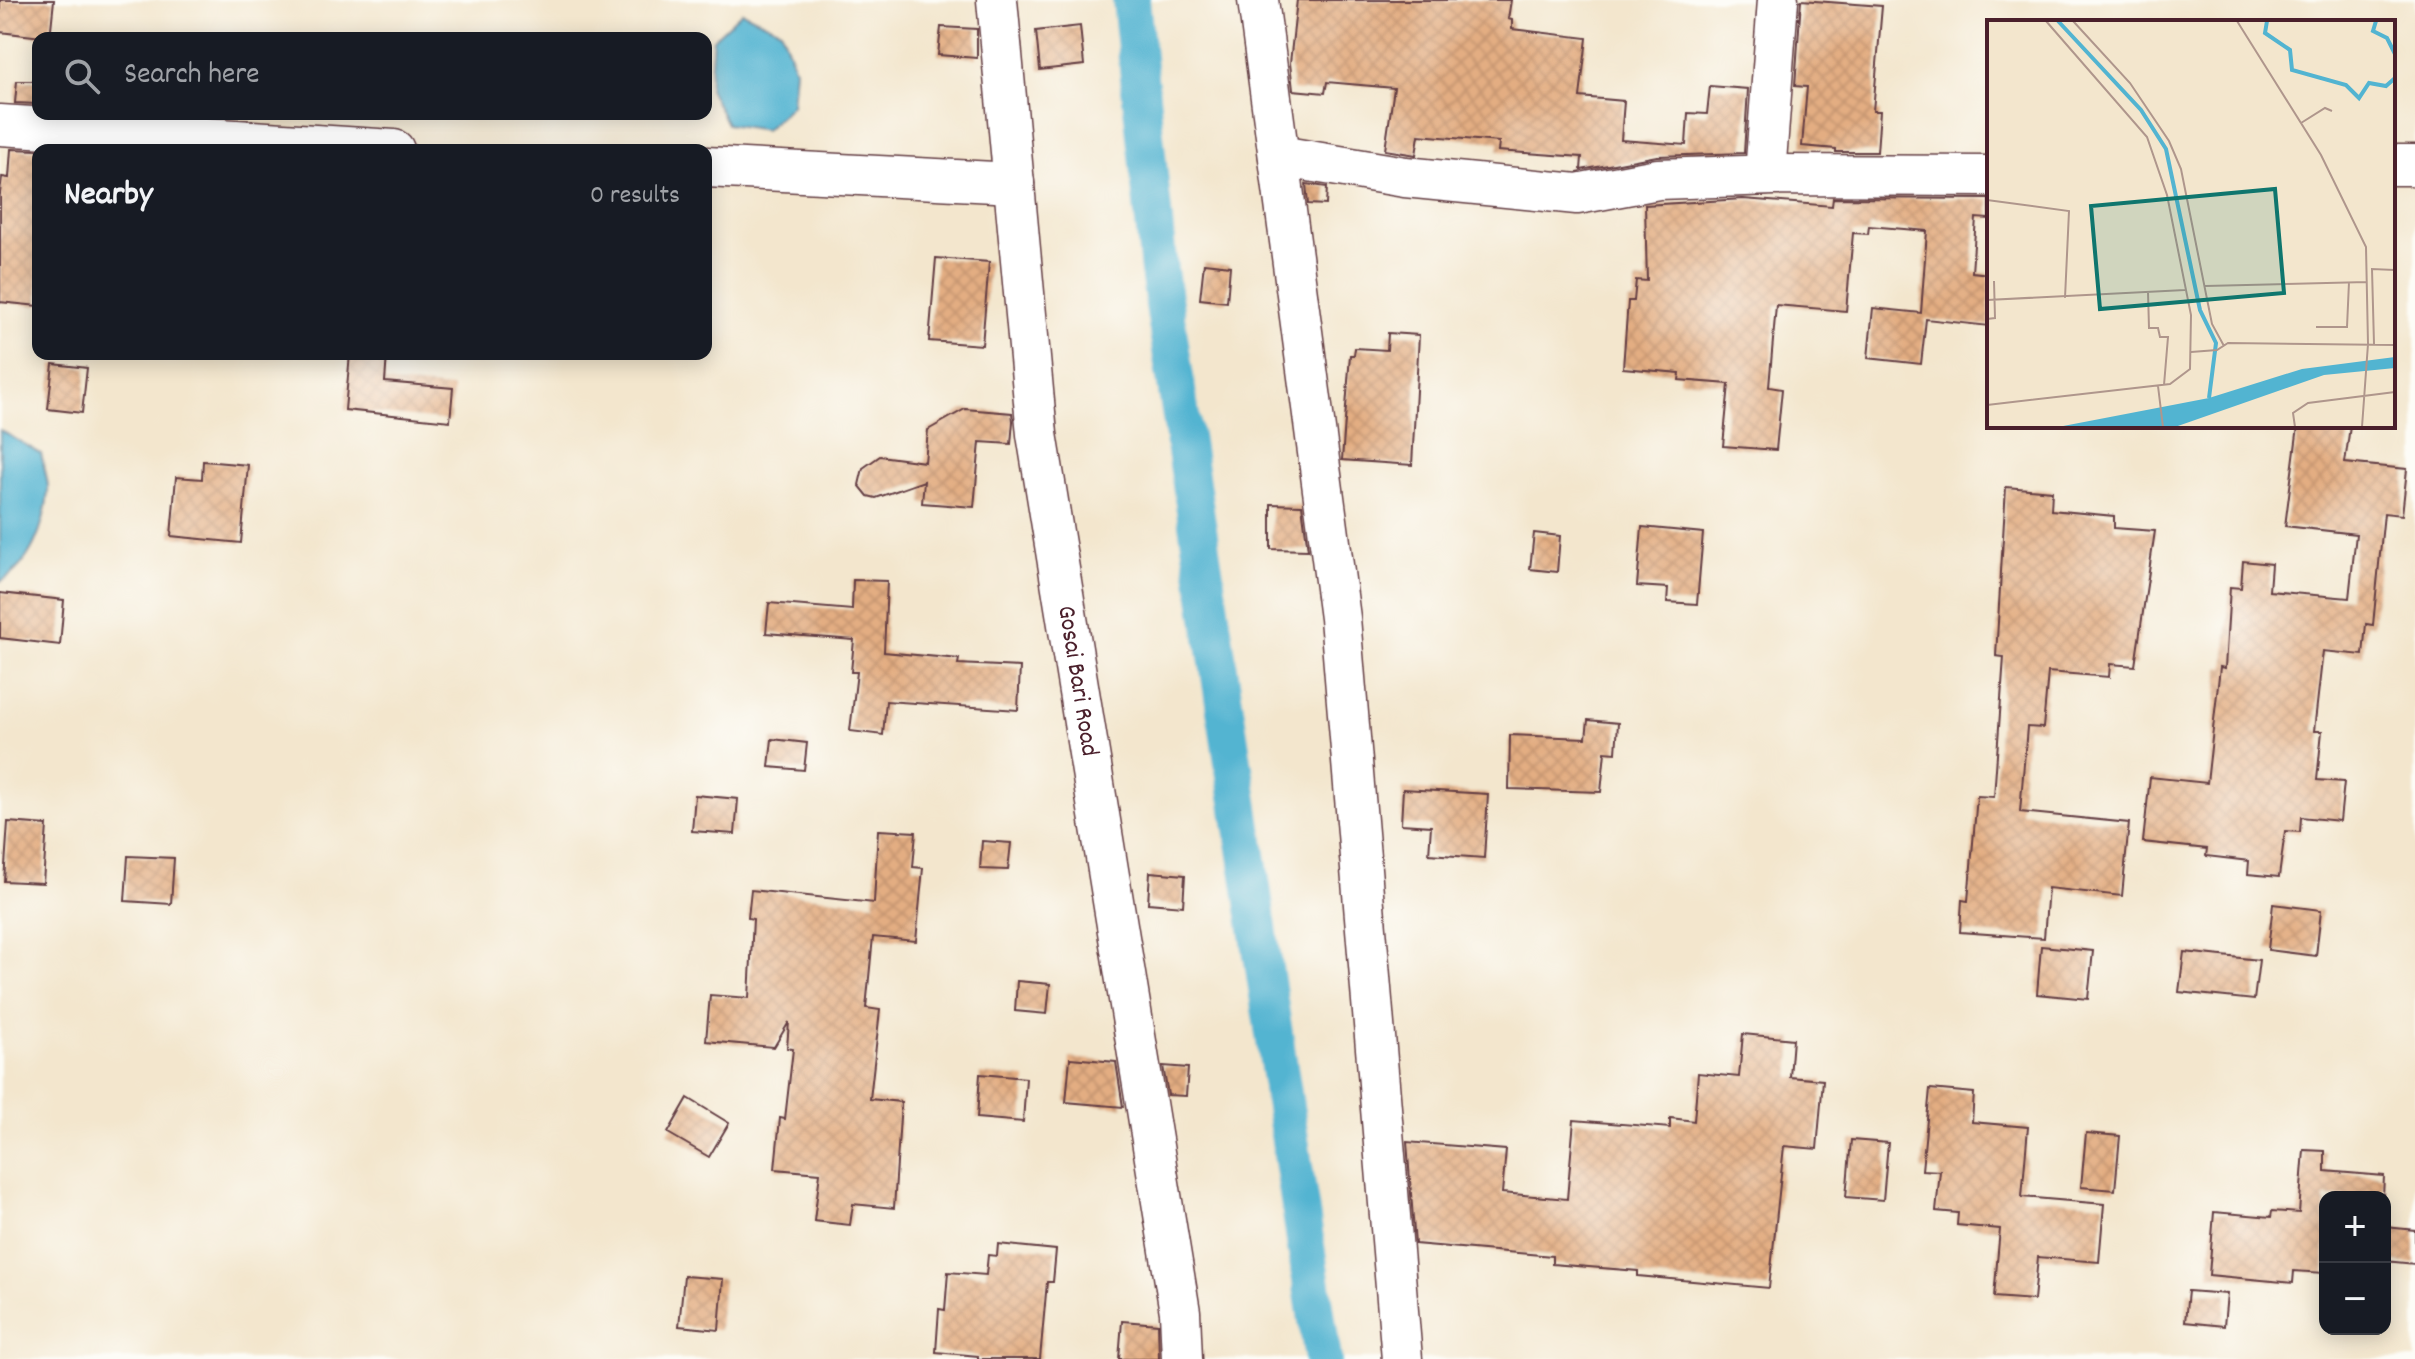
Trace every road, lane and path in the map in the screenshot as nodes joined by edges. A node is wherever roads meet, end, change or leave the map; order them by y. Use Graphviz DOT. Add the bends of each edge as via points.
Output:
graph roads {
  1 [pos="997,0"];
  2 [pos="1258,0"];
  3 [pos="1778,0"];
  4 [pos="0,125"];
  5 [pos="299,144"];
  6 [pos="1279,156"];
  7 [pos="712,167"];
  8 [pos="1765,175"];
  9 [pos="1987,176"];
  10 [pos="1014,183"];
  11 [pos="1182,1359"];
  12 [pos="1402,1359"];
  1 -- 10 [label="street, Gosai Bari Road"];
  2 -- 6 [label="street"];
  3 -- 8 [label="street"];
  4 -- 5 [label="street"];
  6 -- 8 [label="street" via="1405,177 1577,194 1658,179"];
  6 -- 12 [label="street" via="1340,618"];
  7 -- 10 [label="street"];
  8 -- 9 [label="street"];
  10 -- 11 [label="street, Gosai Bari Road" via="1037,434 1180,1312"];
}
